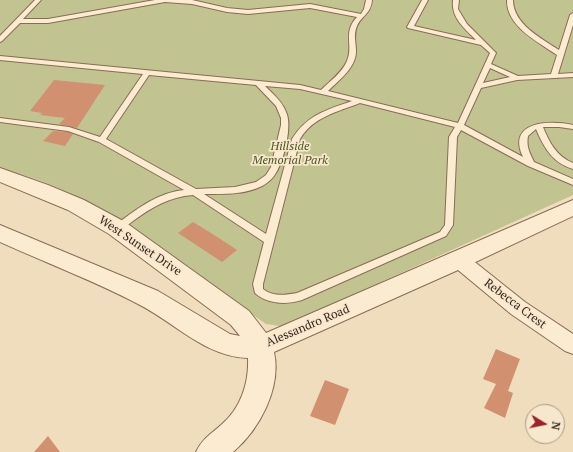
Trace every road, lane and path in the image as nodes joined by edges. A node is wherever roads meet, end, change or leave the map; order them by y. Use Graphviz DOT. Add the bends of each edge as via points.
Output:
graph roads {
  1 [pos="38,0"];
  2 [pos="278,0"];
  3 [pos="368,0"];
  4 [pos="425,0"];
  5 [pos="456,0"];
  6 [pos="510,0"];
  7 [pos="148,1"];
  8 [pos="284,8"];
  9 [pos="573,15"];
  10 [pos="362,16"];
  11 [pos="18,21"];
  12 [pos="0,40"];
  13 [pos="483,43"];
  14 [pos="561,55"];
  15 [pos="0,58"];
  16 [pos="488,65"];
  17 [pos="147,73"];
  18 [pos="573,75"];
  19 [pos="554,76"];
  20 [pos="517,78"];
  21 [pos="258,84"];
  22 [pos="478,86"];
  23 [pos="323,92"];
  24 [pos="359,101"];
  25 [pos="0,120"];
  26 [pos="460,126"];
  27 [pos="539,127"];
  28 [pos="573,127"];
  29 [pos="102,140"];
  30 [pos="531,164"];
  31 [pos="573,166"];
  32 [pos="0,175"];
  33 [pos="573,182"];
  34 [pos="195,192"];
  35 [pos="573,207"];
  36 [pos="117,228"];
  37 [pos="0,233"];
  38 [pos="270,241"];
  39 [pos="459,260"];
  40 [pos="573,345"];
  41 [pos="259,347"];
  42 [pos="211,452"];
  1 -- 11 [label="lane"];
  2 -- 8 [label="lane"];
  3 -- 10 [label="lane" via="369,8"];
  4 -- 13 [label="lane" via="410,26"];
  5 -- 13 [label="lane" via="455,9 464,25"];
  6 -- 14 [label="lane" via="510,10 517,21"];
  7 -- 8 [label="lane" via="175,0 248,12"];
  7 -- 11 [label="lane" via="48,21"];
  8 -- 10 [label="lane" via="318,7"];
  9 -- 14 [label="lane"];
  10 -- 23 [label="lane" via="353,27 352,56 348,65"];
  11 -- 12 [label="lane"];
  13 -- 16 [label="lane" via="493,53"];
  14 -- 19 [label="lane"];
  15 -- 17 [label="lane"];
  16 -- 20 [label="lane"];
  16 -- 22 [label="lane"];
  17 -- 21 [label="lane"];
  17 -- 29 [label="lane"];
  18 -- 19 [label="lane"];
  19 -- 20 [label="lane"];
  20 -- 22 [label="lane"];
  21 -- 23 [label="lane" via="300,87"];
  21 -- 34 [label="lane" via="276,102 286,120 272,173 268,178 251,186 221,192"];
  22 -- 26 [label="lane"];
  23 -- 24 [label="lane"];
  24 -- 26 [label="lane"];
  24 -- 38 [label="lane" via="312,120 300,131"];
  25 -- 29 [label="lane" via="68,129"];
  26 -- 30 [label="lane"];
  26 -- 38 [label="lane" via="452,137 451,215 450,225 443,234 298,297 281,299 263,296 258,290"];
  27 -- 28 [label="lane" via="551,124"];
  27 -- 30 [label="lane" via="524,137 524,148"];
  27 -- 31 [label="lane" via="560,161"];
  29 -- 34 [label="lane"];
  30 -- 33 [label="lane"];
  32 -- 36 [label="street, West Sunset Drive" via="69,202"];
  34 -- 36 [label="lane" via="173,194 157,200"];
  34 -- 38 [label="lane"];
  35 -- 39 [label="street, Alessandro Road"];
  36 -- 41 [label="street, West Sunset Drive" via="240,318 250,328"];
  37 -- 41 [label="street, Alessandro Road" via="149,298 224,344"];
  39 -- 40 [label="street, Rebecca Crest" via="518,308"];
  39 -- 41 [label="street, Alessandro Road"];
  41 -- 42 [label="street" via="261,370 256,399 241,424"];
}
